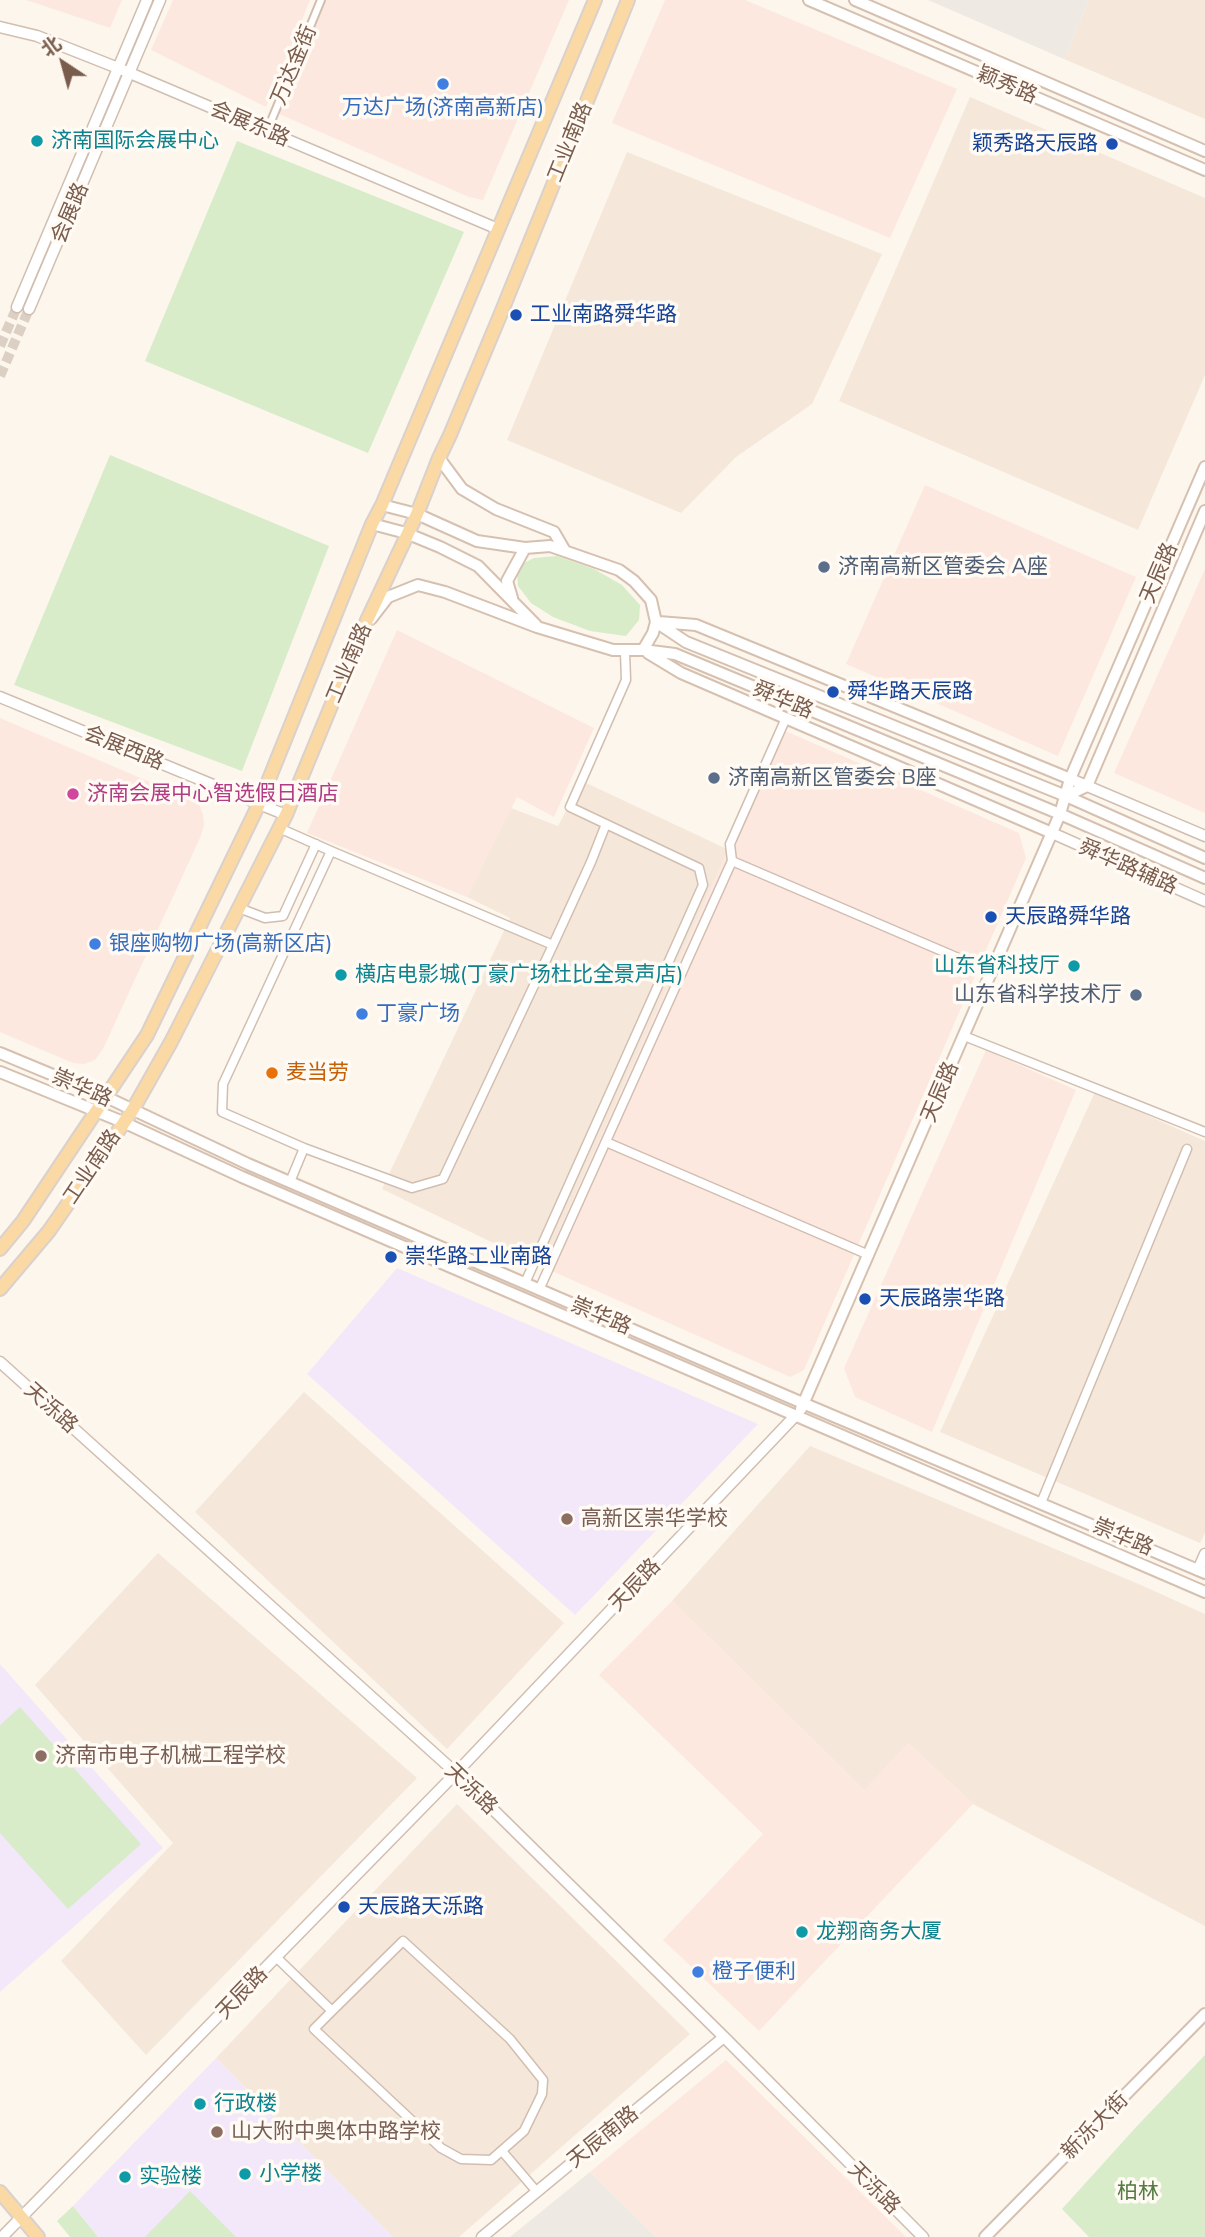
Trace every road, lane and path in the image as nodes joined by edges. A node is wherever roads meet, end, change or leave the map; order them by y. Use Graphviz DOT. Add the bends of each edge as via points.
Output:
graph roads {
  1 [pos="147,0"];
  2 [pos="160,0"];
  3 [pos="321,0"];
  4 [pos="595,0"];
  5 [pos="628,0"];
  6 [pos="809,0"];
  7 [pos="855,0"];
  8 [pos="0,27"];
  9 [pos="118,68"];
  10 [pos="129,73"];
  11 [pos="267,131"];
  12 [pos="1205,151"];
  13 [pos="1205,170"];
  14 [pos="498,229"];
  15 [pos="17,307"];
  16 [pos="29,309"];
  17 [pos="439,458"];
  18 [pos="1205,467"];
  19 [pos="382,505"];
  20 [pos="1205,511"];
  21 [pos="417,514"];
  22 [pos="372,524"];
  23 [pos="406,533"];
  24 [pos="525,548"];
  25 [pos="565,551"];
  26 [pos="513,601"];
  27 [pos="656,622"];
  28 [pos="537,627"];
  29 [pos="362,631"];
  30 [pos="643,650"];
  31 [pos="625,652"];
  32 [pos="0,696"];
  33 [pos="786,718"];
  34 [pos="1072,779"];
  35 [pos="1087,786"];
  36 [pos="1066,796"];
  37 [pos="259,804"];
  38 [pos="1060,814"];
  39 [pos="286,815"];
  40 [pos="606,824"];
  41 [pos="279,828"];
  42 [pos="1052,833"];
  43 [pos="1205,836"];
  44 [pos="316,844"];
  45 [pos="331,850"];
  46 [pos="1205,858"];
  47 [pos="732,860"];
  48 [pos="1205,877"];
  49 [pos="1205,901"];
  50 [pos="239,908"];
  51 [pos="553,945"];
  52 [pos="991,972"];
  53 [pos="964,1037"];
  54 [pos="0,1053"];
  55 [pos="0,1072"];
  56 [pos="106,1097"];
  57 [pos="95,1111"];
  58 [pos="132,1111"];
  59 [pos="123,1122"];
  60 [pos="1205,1132"];
  61 [pos="606,1142"];
  62 [pos="304,1148"];
  63 [pos="1187,1149"];
  64 [pos="290,1182"];
  65 [pos="0,1249"];
  66 [pos="869,1255"];
  67 [pos="525,1283"];
  68 [pos="0,1289"];
  69 [pos="539,1290"];
  70 [pos="0,1362"];
  71 [pos="805,1404"];
  72 [pos="795,1416"];
  73 [pos="1041,1503"];
  74 [pos="1205,1554"];
  75 [pos="1202,1571"];
  76 [pos="1205,1591"];
  77 [pos="456,1773"];
  78 [pos="276,1957"];
  79 [pos="332,2011"];
  80 [pos="1205,2014"];
  81 [pos="724,2037"];
  82 [pos="502,2151"];
  83 [pos="0,2192"];
  84 [pos="537,2192"];
  85 [pos="22,2217"];
  86 [pos="2,2237"];
  87 [pos="38,2237"];
  88 [pos="482,2237"];
  89 [pos="923,2237"];
  90 [pos="985,2237"];
  1 -- 9 [label="street, 会展路"];
  2 -- 10 [label="street, 会展路"];
  3 -- 11 [label="street, 万达金街"];
  4 -- 14 [label="main road, 工业南路"];
  5 -- 17 [label="main road, 工业南路"];
  6 -- 13 [label="main road, 颖秀路"];
  7 -- 12 [label="main road, 颖秀路"];
  8 -- 9 [label="street, 会展东路" via="37,36"];
  9 -- 10 [label="street, 会展东路"];
  9 -- 15 [label="street, 会展路"];
  10 -- 11 [label="street, 会展东路"];
  10 -- 16 [label="street, 会展路"];
  11 -- 14 [label="street, 会展东路"];
  14 -- 19 [label="main road, 工业南路"];
  17 -- 21 [label="main road, 工业南路"];
  17 -- 25 [label="main road" via="462,489 496,509 554,532"];
  18 -- 34 [label="main road, 天辰路"];
  19 -- 21 [label="main road"];
  19 -- 22 [label="main road, 工业南路"];
  20 -- 35 [label="main road, 天辰路"];
  21 -- 23 [label="main road, 工业南路"];
  21 -- 24 [label="main road" via="477,541"];
  22 -- 23 [label="main road"];
  22 -- 37 [label="main road, 工业南路"];
  23 -- 26 [label="main road" via="478,566"];
  23 -- 29 [label="main road, 工业南路"];
  24 -- 25 [label="main road" via="550,546"];
  24 -- 26 [label="main road" via="507,581"];
  25 -- 27 [label="main road" via="619,570 634,581 651,600"];
  26 -- 28 [label="main road"];
  27 -- 30 [label="main road"];
  27 -- 34 [label="main road" via="696,625"];
  27 -- 36 [label="main road, 舜华路" via="686,642"];
  28 -- 29 [label="main road, 舜华路" via="418,585 388,597"];
  28 -- 31 [label="main road, 舜华路"];
  29 -- 39 [label="main road, 工业南路"];
  30 -- 31 [label="main road, 舜华路"];
  30 -- 33 [label="main road" via="681,673"];
  30 -- 38 [label="main road, 舜华路" via="674,654"];
  31 -- 40 [label="street" via="626,680 570,807"];
  32 -- 37 [label="street, 会展西路"];
  33 -- 42 [label="main road"];
  33 -- 47 [label="street" via="730,844"];
  34 -- 35 [label="street"];
  34 -- 36 [label="main road, 天辰路"];
  35 -- 36 [label="main road"];
  35 -- 43 [label="street"];
  36 -- 38 [label="main road, 天辰路"];
  36 -- 46 [label="main road, 舜华路"];
  37 -- 39 [label="street, 会展西路"];
  37 -- 56 [label="main road, 工业南路" via="147,1035"];
  38 -- 42 [label="main road, 天辰路"];
  38 -- 48 [label="main road, 舜华路"];
  39 -- 41 [label="main road, 工业南路"];
  40 -- 51 [label="street"];
  40 -- 67 [label="street" via="699,868 703,885"];
  41 -- 44 [label="street"];
  41 -- 50 [label="main road, 工业南路"];
  42 -- 49 [label="street, 舜华路辅路"];
  42 -- 52 [label="main road, 天辰路"];
  44 -- 45 [label="street"];
  44 -- 50 [label="street" via="283,916 265,918"];
  45 -- 51 [label="street"];
  45 -- 62 [label="street" via="223,1084 222,1112"];
  47 -- 52 [label="street"];
  47 -- 61 [label="street"];
  50 -- 58 [label="main road, 工业南路"];
  51 -- 62 [label="street" via="443,1179 412,1188"];
  52 -- 53 [label="main road, 天辰路"];
  53 -- 60 [label="street"];
  53 -- 66 [label="main road, 天辰路"];
  54 -- 56 [label="main road, 崇华路"];
  55 -- 57 [label="main road, 崇华路"];
  56 -- 57 [label="main road, 工业南路"];
  56 -- 58 [label="main road, 崇华路"];
  57 -- 59 [label="main road, 崇华路"];
  57 -- 65 [label="main road, 工业南路"];
  58 -- 59 [label="main road, 工业南路"];
  58 -- 64 [label="main road, 崇华路"];
  59 -- 68 [label="main road, 工业南路" via="49,1231"];
  59 -- 72 [label="main road, 崇华路"];
  61 -- 66 [label="street"];
  61 -- 69 [label="street"];
  62 -- 64 [label="street"];
  63 -- 73 [label="street"];
  64 -- 67 [label="main road, 崇华路"];
  66 -- 71 [label="main road, 天辰路"];
  67 -- 69 [label="main road, 崇华路"];
  69 -- 71 [label="main road, 崇华路"];
  70 -- 77 [label="street, 天泺路"];
  71 -- 72 [label="main road, 天辰路"];
  71 -- 73 [label="main road, 崇华路"];
  72 -- 76 [label="main road, 崇华路"];
  72 -- 77 [label="street, 天辰路"];
  73 -- 75 [label="main road, 崇华路"];
  74 -- 75 [label="street"];
  77 -- 78 [label="street, 天辰路"];
  77 -- 81 [label="street, 天泺路"];
  78 -- 79 [label="street"];
  78 -- 85 [label="street, 天辰路"];
  79 -- 82 [label="street" via="314,2029 441,2148 461,2159 491,2160"];
  79 -- 82 [label="street" via="403,1941 510,2039 543,2080 542,2094 524,2131"];
  80 -- 90 [label="main road, 新泺大街"];
  81 -- 84 [label="street, 天辰南路"];
  81 -- 89 [label="street, 天泺路"];
  82 -- 84 [label="street"];
  83 -- 85 [label="main road"];
  84 -- 88 [label="street, 天辰南路"];
  85 -- 86 [label="street, 天辰路"];
  85 -- 87 [label="main road"];
}
